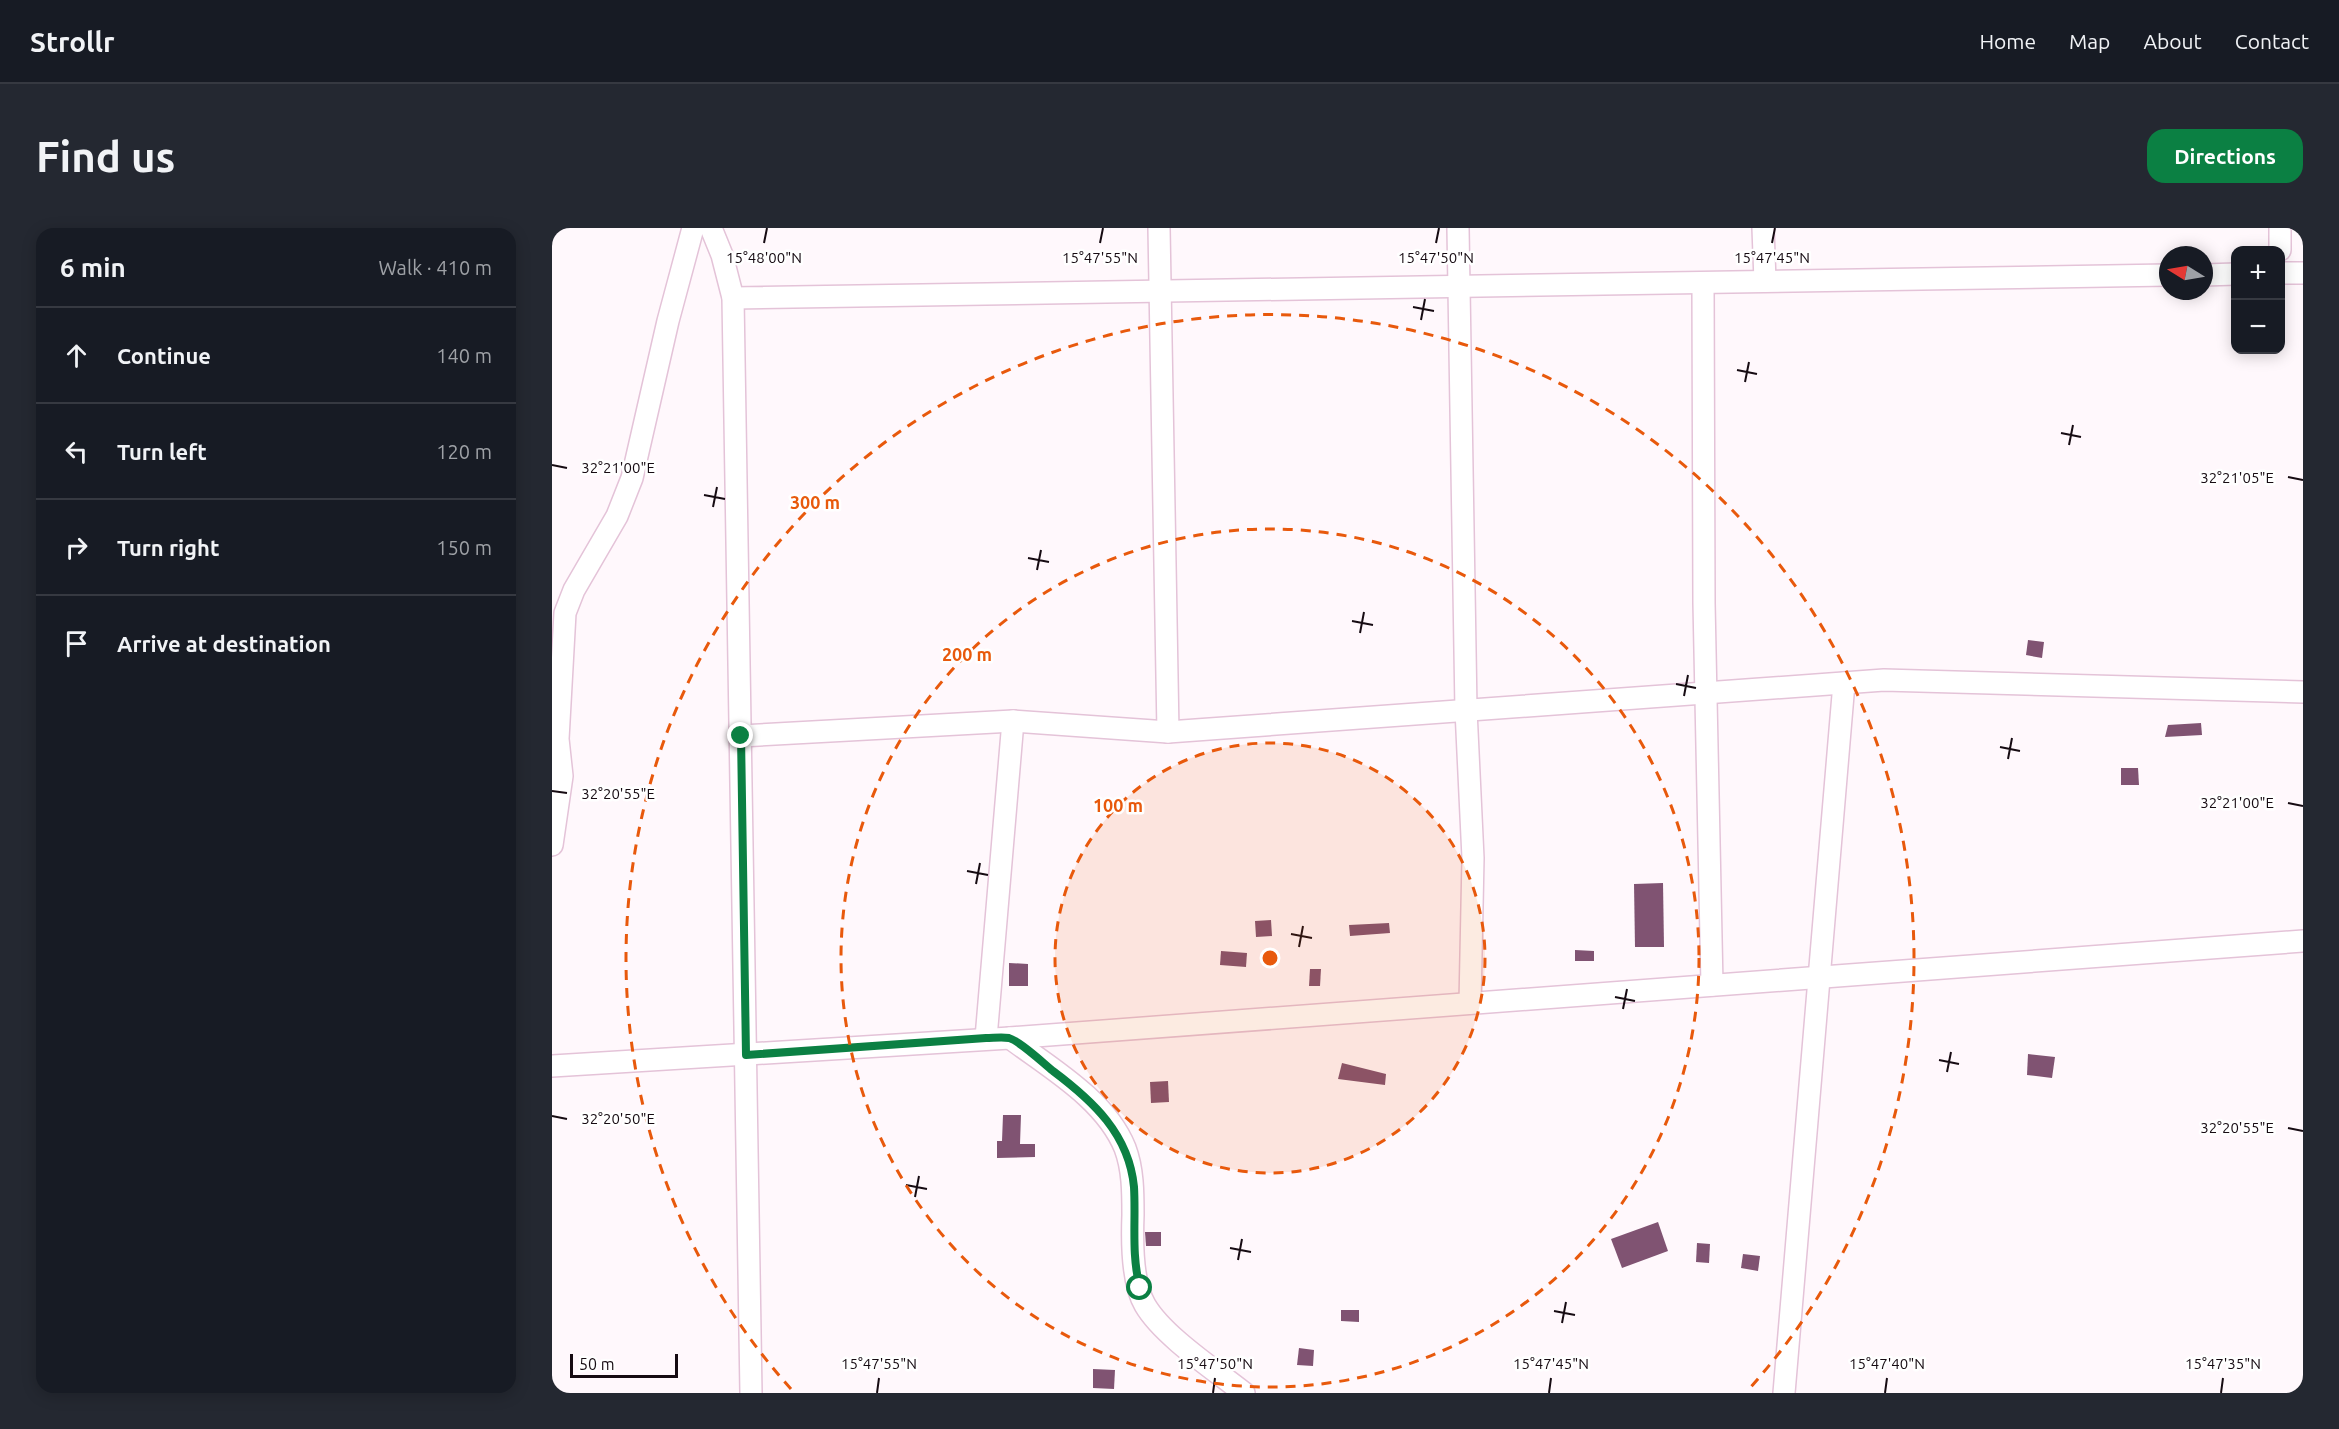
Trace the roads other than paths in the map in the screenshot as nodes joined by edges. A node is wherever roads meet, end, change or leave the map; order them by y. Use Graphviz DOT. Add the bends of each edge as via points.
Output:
graph roads {
  1 [pos="693,228"];
  2 [pos="711,228"];
  3 [pos="1159,228"];
  4 [pos="1458,228"];
  5 [pos="1764,228"];
  6 [pos="2280,228"];
  7 [pos="2280,246"];
  8 [pos="2285,273"];
  9 [pos="2303,273"];
  10 [pos="2213,274"];
  11 [pos="2231,274"];
  12 [pos="2159,275"];
  13 [pos="1765,281"];
  14 [pos="1703,283"];
  15 [pos="1459,286"];
  16 [pos="1160,291"];
  17 [pos="733,298"];
  18 [pos="1844,683"];
  19 [pos="2303,692"];
  20 [pos="1706,693"];
  21 [pos="1466,710"];
  22 [pos="1013,721"];
  23 [pos="1168,732"];
  24 [pos="741,736"];
  25 [pos="552,845"];
  26 [pos="2303,941"];
  27 [pos="1819,978"];
  28 [pos="1712,985"];
  29 [pos="1470,1003"];
  30 [pos="986,1038"];
  31 [pos="1010,1038"];
  32 [pos="746,1055"];
  33 [pos="552,1066"];
  34 [pos="751,1393"];
  35 [pos="1244,1393"];
  36 [pos="1784,1393"];
  1 -- 25 [label="street" via="632,478 617,516 565,613 558,739 562,776"];
  2 -- 17 [label="street"];
  3 -- 16 [label="street"];
  4 -- 15 [label="street"];
  5 -- 13 [label="street"];
  6 -- 7 [label="street"];
  8 -- 9 [label="street"];
  10 -- 11 [label="street"];
  12 -- 13 [label="street"];
  13 -- 14 [label="street"];
  14 -- 15 [label="street"];
  14 -- 20 [label="street"];
  15 -- 16 [label="street"];
  15 -- 21 [label="street"];
  16 -- 17 [label="street"];
  16 -- 23 [label="street"];
  17 -- 24 [label="street"];
  18 -- 19 [label="street" via="1884,680"];
  18 -- 20 [label="street"];
  18 -- 27 [label="street"];
  20 -- 21 [label="street"];
  20 -- 28 [label="street"];
  21 -- 23 [label="street"];
  21 -- 29 [label="street" via="1473,858"];
  22 -- 23 [label="street"];
  22 -- 24 [label="street"];
  22 -- 30 [label="street"];
  24 -- 32 [label="street"];
  26 -- 27 [label="street"];
  27 -- 28 [label="street"];
  27 -- 36 [label="street"];
  28 -- 29 [label="street"];
  29 -- 31 [label="street"];
  30 -- 31 [label="street"];
  30 -- 32 [label="street"];
  31 -- 35 [label="street" via="1106,1116 1125,1148 1134,1187 1135,1269 1143,1303 1156,1322"];
  32 -- 33 [label="street"];
  32 -- 34 [label="street"];
}
